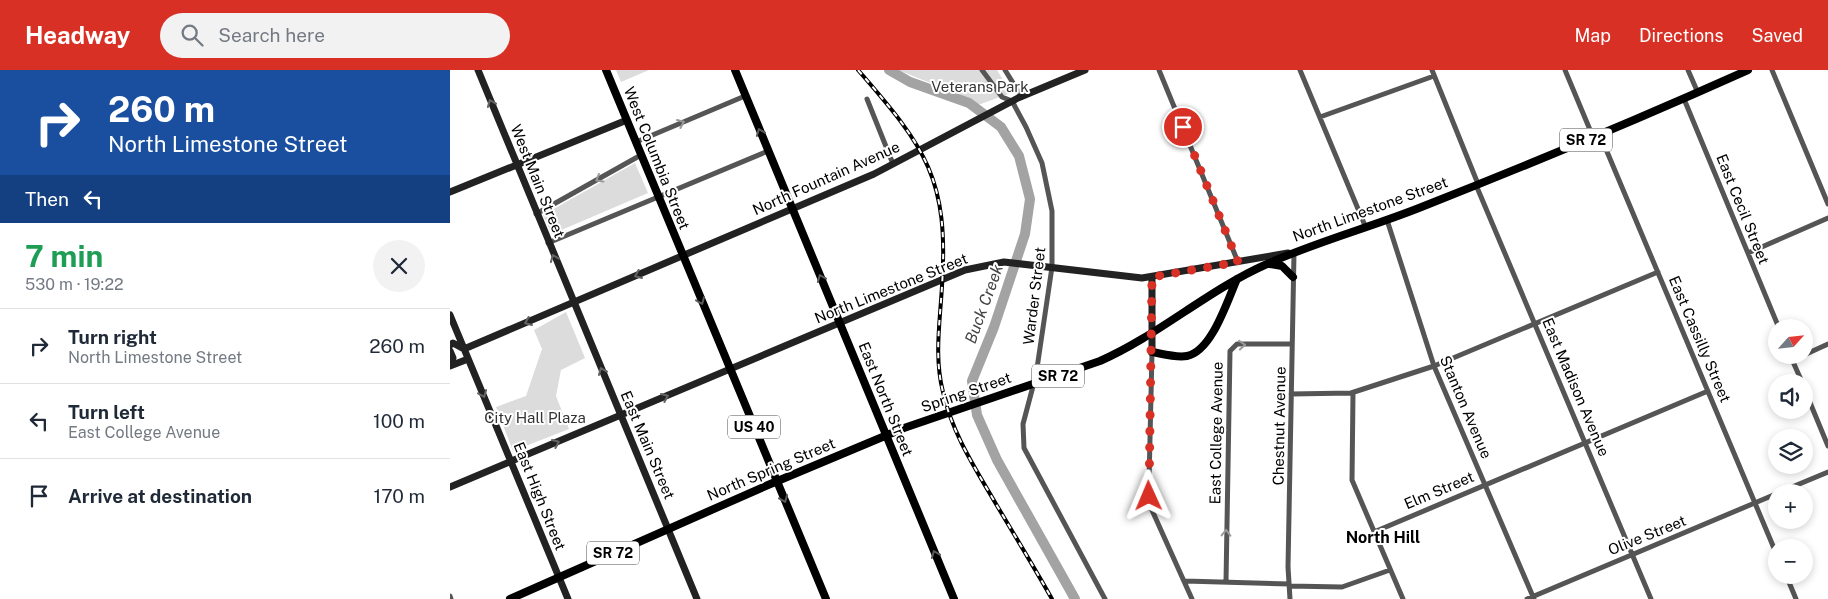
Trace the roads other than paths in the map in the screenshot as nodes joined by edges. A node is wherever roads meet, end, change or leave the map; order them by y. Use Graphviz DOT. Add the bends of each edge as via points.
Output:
graph roads {
  1 [pos="478,70"];
  2 [pos="606,70"];
  3 [pos="735,70"];
  4 [pos="982,70"];
  5 [pos="1005,70"];
  6 [pos="1085,70"];
  7 [pos="1159,70"];
  8 [pos="1300,70"];
  9 [pos="1432,70"];
  10 [pos="1565,70"];
  11 [pos="1688,70"];
  12 [pos="1748,70"];
  13 [pos="1772,70"];
  14 [pos="1434,76"];
  15 [pos="1698,93"];
  16 [pos="746,96"];
  17 [pos="1021,96"];
  18 [pos="868,99"];
  19 [pos="1684,99"];
  20 [pos="1012,101"];
  21 [pos="1320,117"];
  22 [pos="627,120"];
  23 [pos="1596,136"];
  24 [pos="636,142"];
  25 [pos="768,151"];
  26 [pos="641,155"];
  27 [pos="893,164"];
  28 [pos="516,165"];
  29 [pos="1477,184"];
  30 [pos="450,192"];
  31 [pos="658,196"];
  32 [pos="1828,204"];
  33 [pos="792,209"];
  34 [pos="536,214"];
  35 [pos="1828,218"];
  36 [pos="1386,220"];
  37 [pos="1366,228"];
  38 [pos="548,243"];
  39 [pos="1294,252"];
  40 [pos="1748,254"];
  41 [pos="683,256"];
  42 [pos="1238,262"];
  43 [pos="1266,264"];
  44 [pos="1052,268"];
  45 [pos="1658,272"];
  46 [pos="1152,277"];
  47 [pos="1293,278"];
  48 [pos="1238,279"];
  49 [pos="573,302"];
  50 [pos="450,315"];
  51 [pos="1775,319"];
  52 [pos="839,323"];
  53 [pos="1536,324"];
  54 [pos="1292,344"];
  55 [pos="1828,344"];
  56 [pos="450,345"];
  57 [pos="464,349"];
  58 [pos="450,351"];
  59 [pos="1813,351"];
  60 [pos="1152,352"];
  61 [pos="468,359"];
  62 [pos="450,364"];
  63 [pos="1434,366"];
  64 [pos="730,370"];
  65 [pos="1708,390"];
  66 [pos="1353,393"];
  67 [pos="1291,394"];
  68 [pos="1813,410"];
  69 [pos="621,416"];
  70 [pos="886,436"];
  71 [pos="1585,442"];
  72 [pos="1828,446"];
  73 [pos="511,462"];
  74 [pos="1828,472"];
  75 [pos="1485,484"];
  76 [pos="1799,484"];
  77 [pos="450,487"];
  78 [pos="1768,497"];
  79 [pos="1755,503"];
  80 [pos="668,529"];
  81 [pos="1374,532"];
  82 [pos="1770,539"];
  83 [pos="1632,554"];
  84 [pos="1390,570"];
  85 [pos="559,578"];
  86 [pos="1186,581"];
  87 [pos="1226,582"];
  88 [pos="1790,584"];
  89 [pos="1289,585"];
  90 [pos="1533,598"];
  91 [pos="510,599"];
  92 [pos="568,599"];
  93 [pos="697,599"];
  94 [pos="826,599"];
  95 [pos="954,599"];
  96 [pos="1105,599"];
  97 [pos="1192,599"];
  98 [pos="1290,599"];
  99 [pos="1403,599"];
  100 [pos="1527,599"];
  101 [pos="1651,599"];
  102 [pos="1796,599"];
  28 -- 1 [label="street, West Main Street, one-way"];
  2 -- 22 [label="main road, West Columbia Street / US 40"];
  3 -- 16 [label="main road, East North Street"];
  4 -- 20 [label="street" via="1002,97"];
  5 -- 17 [label="street"];
  6 -- 17 [label="street, North Fountain Avenue"];
  7 -- 42 [label="street"];
  8 -- 21 [label="street"];
  9 -- 14 [label="street, East Madison Avenue"];
  10 -- 23 [label="street, East Cassilly Street"];
  11 -- 15 [label="street"];
  12 -- 15 [label="main road, North Limestone Street / SR 72"];
  13 -- 32 [label="street"];
  14 -- 21 [label="street"];
  14 -- 29 [label="street, East Madison Avenue"];
  15 -- 19 [label="main road, North Limestone Street / SR 72"];
  24 -- 16 [label="street, one-way"];
  25 -- 16 [label="main road, East North Street, one-way"];
  17 -- 20 [label="street, North Fountain Avenue"];
  18 -- 27 [label="street"];
  19 -- 23 [label="main road, North Limestone Street / SR 72"];
  19 -- 40 [label="street, East Cecil Street"];
  20 -- 27 [label="street, North Fountain Avenue"];
  20 -- 44 [label="street, Warder Street" via="1047,178 1053,232"];
  21 -- 37 [label="street"];
  22 -- 24 [label="main road, West Columbia Street / US 40"];
  22 -- 28 [label="street"];
  23 -- 29 [label="main road, North Limestone Street / SR 72"];
  23 -- 45 [label="street, East Cassilly Street"];
  24 -- 26 [label="main road, West Columbia Street / US 40"];
  25 -- 31 [label="street"];
  25 -- 33 [label="main road, East North Street"];
  26 -- 31 [label="main road, West Columbia Street / US 40"];
  26 -- 34 [label="street, one-way"];
  27 -- 33 [label="street, North Fountain Avenue"];
  28 -- 30 [label="street"];
  28 -- 34 [label="street, West Main Street"];
  29 -- 36 [label="main road, North Limestone Street / SR 72"];
  29 -- 53 [label="street, East Madison Avenue"];
  31 -- 38 [label="street"];
  31 -- 41 [label="main road, West Columbia Street / US 40"];
  33 -- 41 [label="street, North Fountain Avenue"];
  52 -- 33 [label="main road, East North Street, one-way"];
  34 -- 38 [label="street, West Main Street"];
  35 -- 40 [label="street"];
  36 -- 37 [label="main road, North Limestone Street / SR 72"];
  36 -- 63 [label="street, Stanton Avenue"];
  37 -- 39 [label="main road, North Limestone Street / SR 72"];
  49 -- 38 [label="street, West Main Street, one-way"];
  39 -- 42 [label="street, North Limestone Street"];
  39 -- 43 [label="main road, Spring Street / SR 72"];
  39 -- 47 [label="street, Chestnut Avenue"];
  40 -- 51 [label="street, East Cecil Street"];
  41 -- 49 [label="street, North Fountain Avenue, one-way"];
  41 -- 64 [label="main road, US 40, one-way"];
  42 -- 46 [label="street, North Limestone Street"];
  43 -- 47 [label="main road" via="1282,266"];
  43 -- 48 [label="main road, Spring Street / SR 72"];
  44 -- 46 [label="street, North Limestone Street"];
  44 -- 52 [label="street, North Limestone Street" via="1004,262 990,264 950,275"];
  44 -- 96 [label="street, Warder Street" via="1036,375 1022,440"];
  45 -- 53 [label="street"];
  45 -- 65 [label="street, East Cassilly Street"];
  46 -- 60 [label="street"];
  47 -- 54 [label="street, Chestnut Avenue"];
  48 -- 60 [label="main road" via="1209,339 1200,350 1182,357"];
  48 -- 70 [label="main road, Spring Street / SR 72" via="1125,350"];
  49 -- 57 [label="street, North Fountain Avenue, one-way"];
  69 -- 49 [label="street, East Main Street, one-way"];
  50 -- 57 [label="street, East High Street"];
  52 -- 64 [label="street, North Limestone Street"];
  52 -- 70 [label="main road, East North Street"];
  53 -- 63 [label="street"];
  53 -- 71 [label="street, East Madison Avenue"];
  54 -- 67 [label="street, Chestnut Avenue"];
  87 -- 54 [label="street, East College Avenue, one-way" via="1230,351 1237,344"];
  55 -- 59 [label="street"];
  56 -- 57 [label="street" via="453,343"];
  57 -- 61 [label="street, East High Street"];
  58 -- 62 [label="street"];
  60 -- 86 [label="street" via="1149,496 1154,516"];
  61 -- 62 [label="street"];
  61 -- 73 [label="street, East High Street, one-way"];
  63 -- 66 [label="street"];
  63 -- 75 [label="street, Stanton Avenue"];
  69 -- 64 [label="street, North Limestone Street, one-way"];
  64 -- 94 [label="main road, US 40, one-way"];
  65 -- 71 [label="street, Elm Street"];
  65 -- 79 [label="street, East Cassilly Street"];
  66 -- 67 [label="street"];
  66 -- 81 [label="street" via="1352,480"];
  67 -- 89 [label="street, Chestnut Avenue"];
  68 -- 72 [label="street"];
  73 -- 69 [label="street, North Limestone Street, one-way"];
  69 -- 80 [label="street, East Main Street"];
  70 -- 80 [label="main road, North Spring Street / SR 72"];
  95 -- 70 [label="main road, East North Street, one-way"];
  71 -- 75 [label="street, Elm Street"];
  71 -- 83 [label="street, East Madison Avenue"];
  73 -- 77 [label="street, North Limestone Street"];
  73 -- 85 [label="street, East High Street"];
  74 -- 76 [label="street"];
  75 -- 81 [label="street, Elm Street"];
  75 -- 90 [label="street, Stanton Avenue"];
  78 -- 79 [label="street, Olive Street"];
  79 -- 82 [label="street, East Cassilly Street"];
  79 -- 83 [label="street, Olive Street"];
  80 -- 85 [label="main road, SR 72"];
  80 -- 93 [label="street, East Main Street"];
  81 -- 84 [label="street"];
  83 -- 90 [label="street, Olive Street"];
  83 -- 101 [label="street, East Madison Avenue"];
  84 -- 89 [label="street" via="1342,587"];
  84 -- 99 [label="street"];
  85 -- 91 [label="main road, SR 72"];
  85 -- 92 [label="street, East High Street"];
  86 -- 87 [label="street"];
  86 -- 97 [label="street"];
  87 -- 89 [label="street"];
  88 -- 102 [label="street"];
  89 -- 98 [label="street, Chestnut Avenue"];
  90 -- 100 [label="street, Olive Street"];
}
